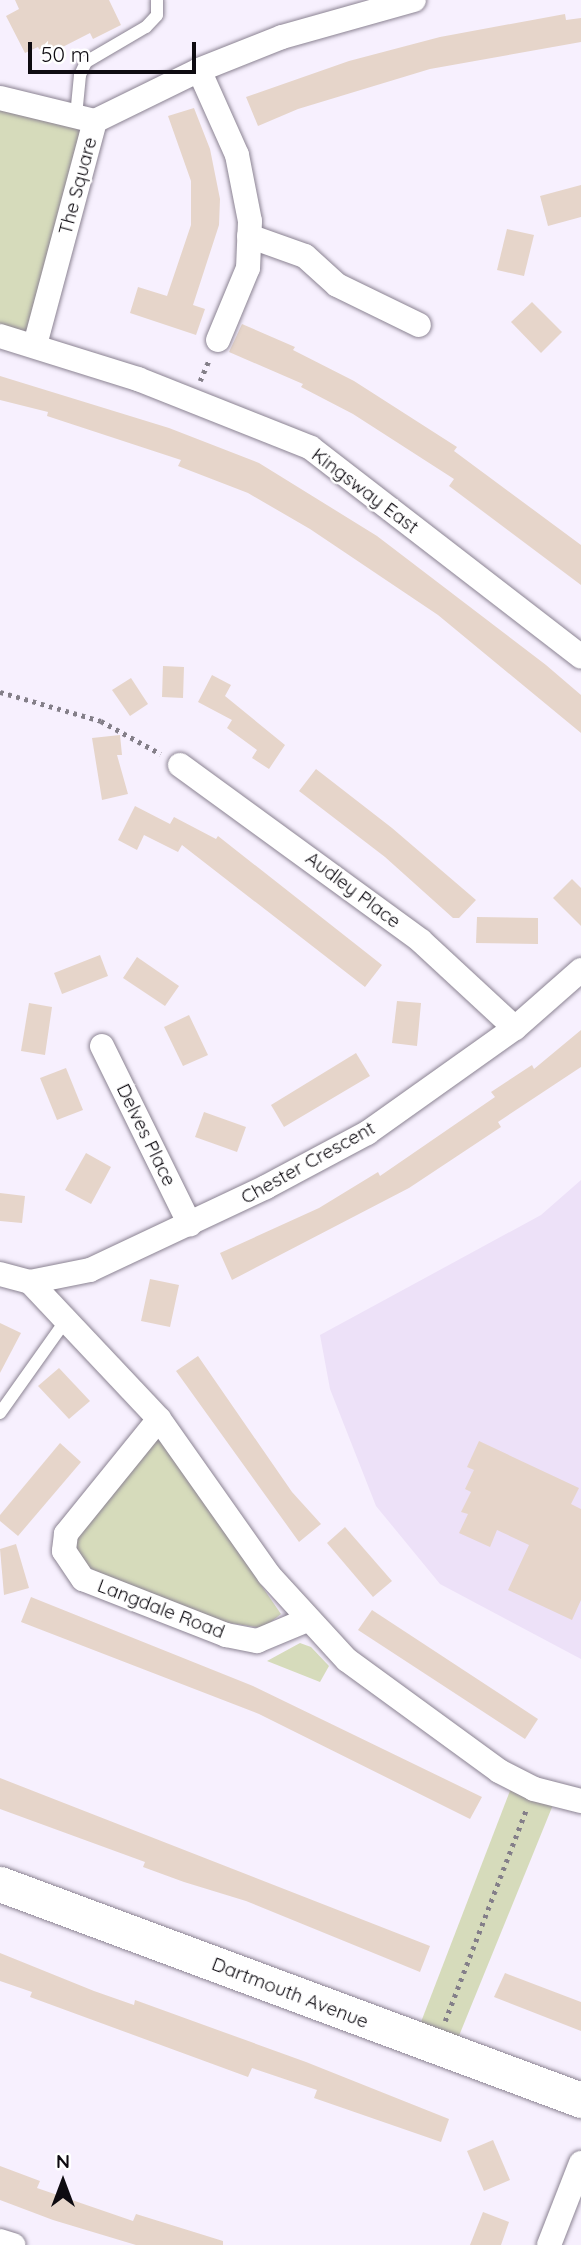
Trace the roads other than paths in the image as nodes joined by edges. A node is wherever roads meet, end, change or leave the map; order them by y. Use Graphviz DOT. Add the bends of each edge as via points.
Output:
graph roads {
  1 [pos="157,0"];
  2 [pos="414,0"];
  3 [pos="199,70"];
  4 [pos="0,98"];
  5 [pos="86,118"];
  6 [pos="249,236"];
  7 [pos="419,325"];
  8 [pos="0,336"];
  9 [pos="218,340"];
  10 [pos="35,345"];
  11 [pos="581,657"];
  12 [pos="180,765"];
  13 [pos="581,970"];
  14 [pos="515,1028"];
  15 [pos="102,1046"];
  16 [pos="190,1225"];
  17 [pos="0,1275"];
  18 [pos="30,1282"];
  19 [pos="64,1323"];
  20 [pos="0,1413"];
  21 [pos="159,1419"];
  22 [pos="307,1620"];
  23 [pos="581,1801"];
  24 [pos="0,1884"];
  25 [pos="581,2100"];
  26 [pos="581,2163"];
  27 [pos="0,2241"];
  28 [pos="13,2245"];
  29 [pos="549,2245"];
  1 -- 5 [label="lane" via="157,15 146,27 86,62 80,75"];
  2 -- 3 [label="street" via="282,37"];
  3 -- 5 [label="street"];
  3 -- 6 [label="street" via="237,155"];
  4 -- 5 [label="street, The Square"];
  5 -- 10 [label="street, The Square"];
  6 -- 7 [label="street" via="305,256 353,295"];
  6 -- 9 [label="street" via="248,268"];
  8 -- 10 [label="street, Kingsway East"];
  10 -- 11 [label="street, Kingsway East" via="192,400 311,449"];
  12 -- 14 [label="street, Audley Place" via="421,941"];
  13 -- 14 [label="street, Chester Crescent"];
  14 -- 16 [label="street, Chester Crescent" via="367,1133"];
  15 -- 16 [label="street, Delves Place"];
  16 -- 18 [label="street, Chester Crescent" via="90,1270"];
  17 -- 18 [label="street, Chester Crescent"];
  18 -- 19 [label="street"];
  19 -- 20 [label="lane"];
  19 -- 21 [label="street"];
  21 -- 22 [label="street"];
  21 -- 22 [label="street, Langdale Road" via="66,1534 64,1551 83,1579 226,1635 257,1641"];
  22 -- 23 [label="street" via="398,1700 499,1771 534,1789"];
  24 -- 25 [label="street, Dartmouth Avenue"];
  26 -- 29 [label="street"];
  27 -- 28 [label="street"];
}
